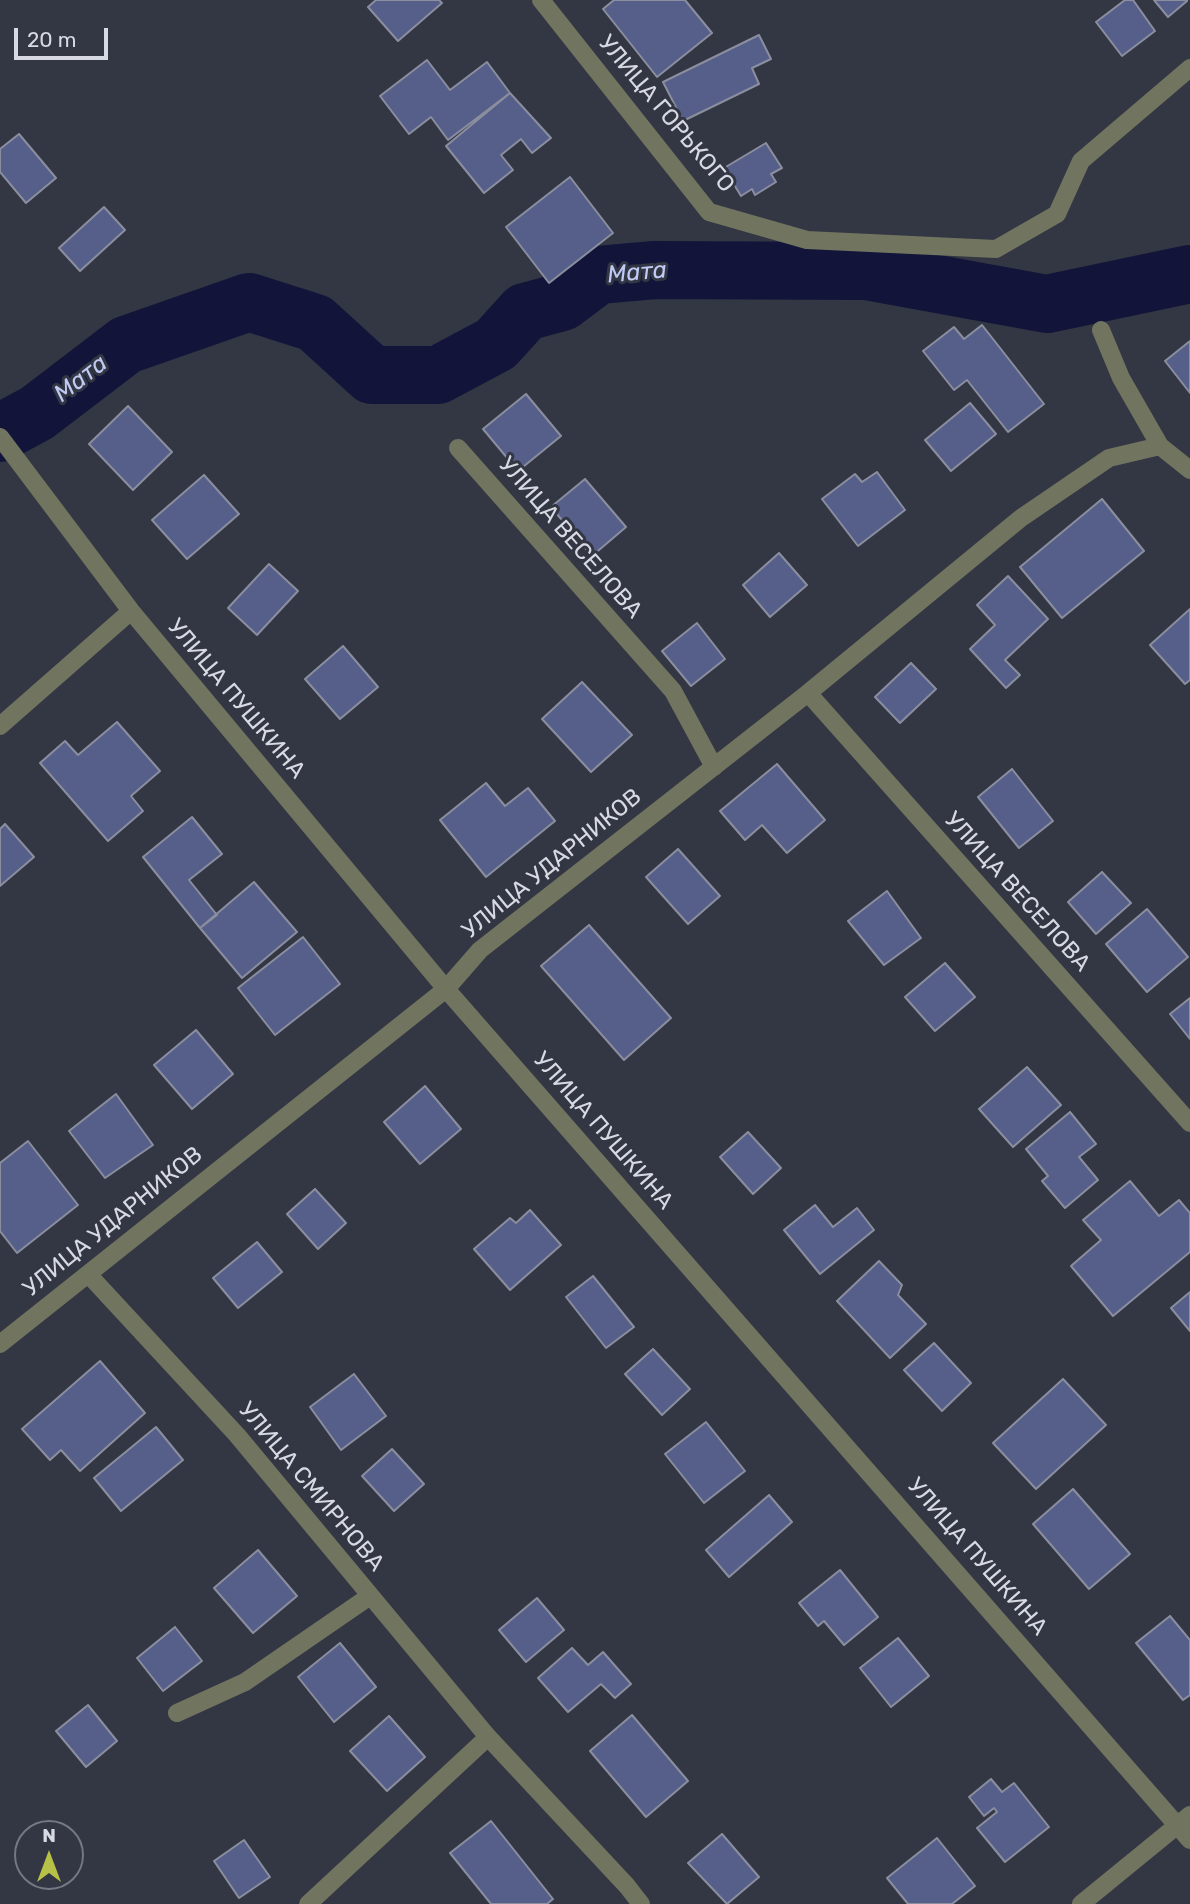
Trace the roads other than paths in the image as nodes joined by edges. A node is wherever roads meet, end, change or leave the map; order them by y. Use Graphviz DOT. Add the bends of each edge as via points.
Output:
graph roads {
  1 [pos="541,0"];
  2 [pos="1190,68"];
  3 [pos="1101,330"];
  4 [pos="0,438"];
  5 [pos="1160,446"];
  6 [pos="458,447"];
  7 [pos="1190,470"];
  8 [pos="131,611"];
  9 [pos="808,694"];
  10 [pos="0,726"];
  11 [pos="713,767"];
  12 [pos="446,989"];
  13 [pos="1190,1123"];
  14 [pos="88,1274"];
  15 [pos="0,1344"];
  16 [pos="370,1596"];
  17 [pos="177,1713"];
  18 [pos="488,1737"];
  19 [pos="1184,1820"];
  20 [pos="1190,1840"];
  21 [pos="308,1904"];
  22 [pos="641,1904"];
  23 [pos="1081,1904"];
  1 -- 2 [label="street, УЛИЦА ГОРЬКОГО" via="709,212 807,240 996,249 1057,214 1081,161"];
  3 -- 5 [label="street" via="1121,378"];
  4 -- 8 [label="street, УЛИЦА ПУШКИНА"];
  5 -- 7 [label="street"];
  5 -- 9 [label="street, УЛИЦА УДАРНИКОВ" via="1109,458 1021,518"];
  6 -- 11 [label="street, УЛИЦА ВЕСЕЛОВА" via="673,691"];
  8 -- 10 [label="street"];
  8 -- 12 [label="street, УЛИЦА ПУШКИНА"];
  9 -- 11 [label="street, УЛИЦА УДАРНИКОВ"];
  9 -- 13 [label="street, УЛИЦА ВЕСЕЛОВА"];
  11 -- 12 [label="street, УЛИЦА УДАРНИКОВ" via="480,950"];
  12 -- 14 [label="street, УЛИЦА УДАРНИКОВ"];
  12 -- 19 [label="street, УЛИЦА ПУШКИНА"];
  14 -- 15 [label="street, УЛИЦА УДАРНИКОВ"];
  14 -- 16 [label="street, УЛИЦА СМИРНОВА" via="237,1435"];
  16 -- 17 [label="street" via="245,1682"];
  16 -- 18 [label="street, УЛИЦА СМИРНОВА"];
  18 -- 21 [label="street"];
  18 -- 22 [label="street, УЛИЦА СМИРНОВА"];
  19 -- 20 [label="street, УЛИЦА ПУШКИНА"];
  19 -- 23 [label="street"];
}
